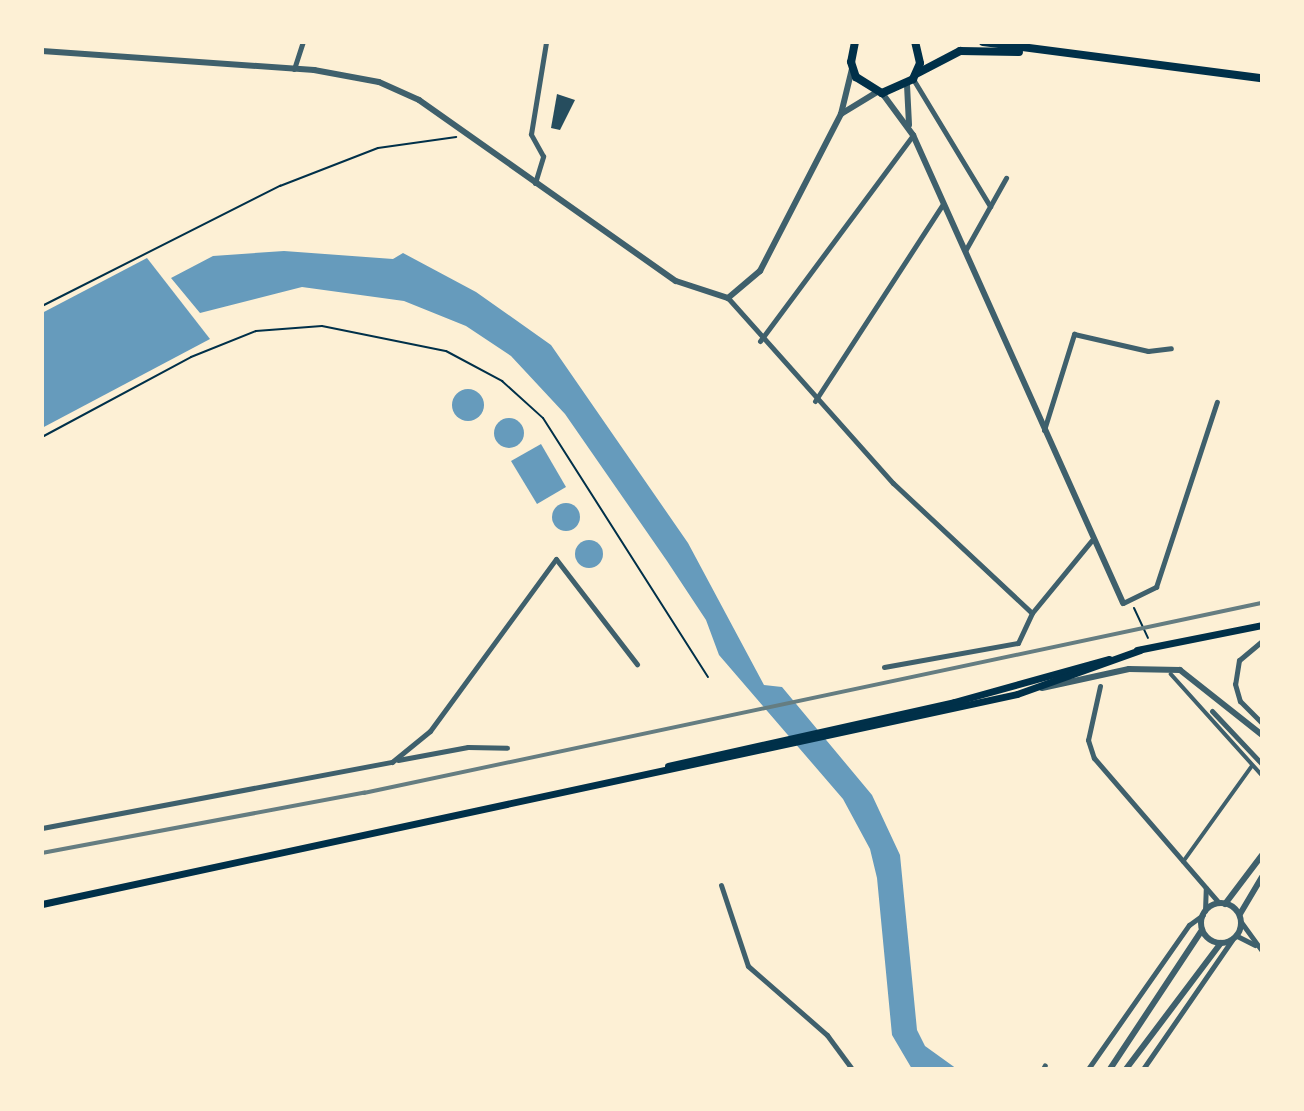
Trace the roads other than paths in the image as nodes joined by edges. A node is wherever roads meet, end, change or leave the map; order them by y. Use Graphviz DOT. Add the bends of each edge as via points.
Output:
graph roads {
  1 [pos="303,42"];
  2 [pos="546,42"];
  3 [pos="915,42"];
  4 [pos="982,42"];
  5 [pos="853,44"];
  6 [pos="42,51"];
  7 [pos="1034,52"];
  8 [pos="293,69"];
  9 [pos="852,69"];
  10 [pos="1262,78"];
  11 [pos="912,80"];
  12 [pos="880,93"];
  13 [pos="841,114"];
  14 [pos="909,127"];
  15 [pos="913,135"];
  16 [pos="1006,178"];
  17 [pos="535,183"];
  18 [pos="943,204"];
  19 [pos="990,205"];
  20 [pos="965,251"];
  21 [pos="728,298"];
  22 [pos="760,341"];
  23 [pos="1171,348"];
  24 [pos="815,401"];
  25 [pos="1217,402"];
  26 [pos="1044,430"];
  27 [pos="1092,540"];
  28 [pos="1127,602"];
  29 [pos="1032,613"];
  30 [pos="1262,625"];
  31 [pos="1262,640"];
  32 [pos="1140,650"];
  33 [pos="637,664"];
  34 [pos="884,667"];
  35 [pos="1171,674"];
  36 [pos="1100,686"];
  37 [pos="1017,694"];
  38 [pos="1212,712"];
  39 [pos="1262,723"];
  40 [pos="837,730"];
  41 [pos="1262,735"];
  42 [pos="507,748"];
  43 [pos="391,762"];
  44 [pos="1262,764"];
  45 [pos="1252,765"];
  46 [pos="1262,775"];
  47 [pos="42,828"];
  48 [pos="1262,855"];
  49 [pos="1182,864"];
  50 [pos="1262,877"];
  51 [pos="721,884"];
  52 [pos="1206,888"];
  53 [pos="1222,903"];
  54 [pos="42,904"];
  55 [pos="1204,913"];
  56 [pos="1240,919"];
  57 [pos="1202,930"];
  58 [pos="1234,938"];
  59 [pos="1221,943"];
  60 [pos="1262,952"];
  61 [pos="852,1069"];
  62 [pos="1088,1069"];
  63 [pos="1110,1069"];
  64 [pos="1126,1069"];
  65 [pos="1143,1069"];
  1 -- 8 [label="street"];
  2 -- 17 [label="street" via="531,134 543,156"];
  3 -- 11 [label="main road"];
  4 -- 7 [label="main road"];
  5 -- 9 [label="main road"];
  6 -- 8 [label="street"];
  7 -- 10 [label="main road"];
  7 -- 11 [label="main road" via="960,51"];
  8 -- 17 [label="street" via="379,82 466,134"];
  9 -- 12 [label="main road"];
  9 -- 13 [label="street"];
  11 -- 12 [label="main road"];
  11 -- 14 [label="street"];
  11 -- 19 [label="street"];
  12 -- 13 [label="street"];
  12 -- 14 [label="street"];
  13 -- 21 [label="street" via="760,271"];
  14 -- 15 [label="street"];
  15 -- 18 [label="street"];
  15 -- 22 [label="street"];
  16 -- 19 [label="street"];
  17 -- 21 [label="street" via="676,281"];
  18 -- 20 [label="street"];
  18 -- 24 [label="street"];
  19 -- 20 [label="street"];
  20 -- 26 [label="street"];
  21 -- 22 [label="street"];
  22 -- 24 [label="street"];
  23 -- 26 [label="street" via="1149,351 1074,334"];
  24 -- 29 [label="street"];
  25 -- 28 [label="street" via="1156,587"];
  26 -- 27 [label="street"];
  27 -- 28 [label="street"];
  27 -- 29 [label="street"];
  29 -- 34 [label="street" via="1018,643"];
  30 -- 32 [label="main road"];
  31 -- 39 [label="street" via="1239,660 1235,684 1240,701"];
  32 -- 37 [label="main road"];
  32 -- 40 [label="main road" via="1011,688"];
  33 -- 43 [label="street" via="556,559 430,731"];
  35 -- 45 [label="street"];
  36 -- 49 [label="street" via="1087,740 1094,758"];
  37 -- 40 [label="main road"];
  37 -- 41 [label="street" via="1129,669 1180,670"];
  38 -- 44 [label="street"];
  40 -- 54 [label="main road"];
  42 -- 43 [label="street" via="468,747"];
  43 -- 47 [label="street"];
  45 -- 46 [label="street"];
  45 -- 49 [label="street"];
  48 -- 53 [label="street"];
  49 -- 52 [label="street"];
  50 -- 56 [label="street"];
  51 -- 61 [label="street" via="748,966 827,1035"];
  52 -- 53 [label="street"];
  52 -- 55 [label="street"];
  53 -- 55 [label="street"];
  53 -- 56 [label="street"];
  55 -- 57 [label="street"];
  55 -- 62 [label="street" via="1189,925"];
  56 -- 58 [label="street"];
  56 -- 60 [label="street"];
  57 -- 59 [label="street"];
  57 -- 63 [label="street"];
  58 -- 59 [label="street"];
  58 -- 60 [label="street"];
  58 -- 65 [label="street"];
  59 -- 64 [label="street"];
}
